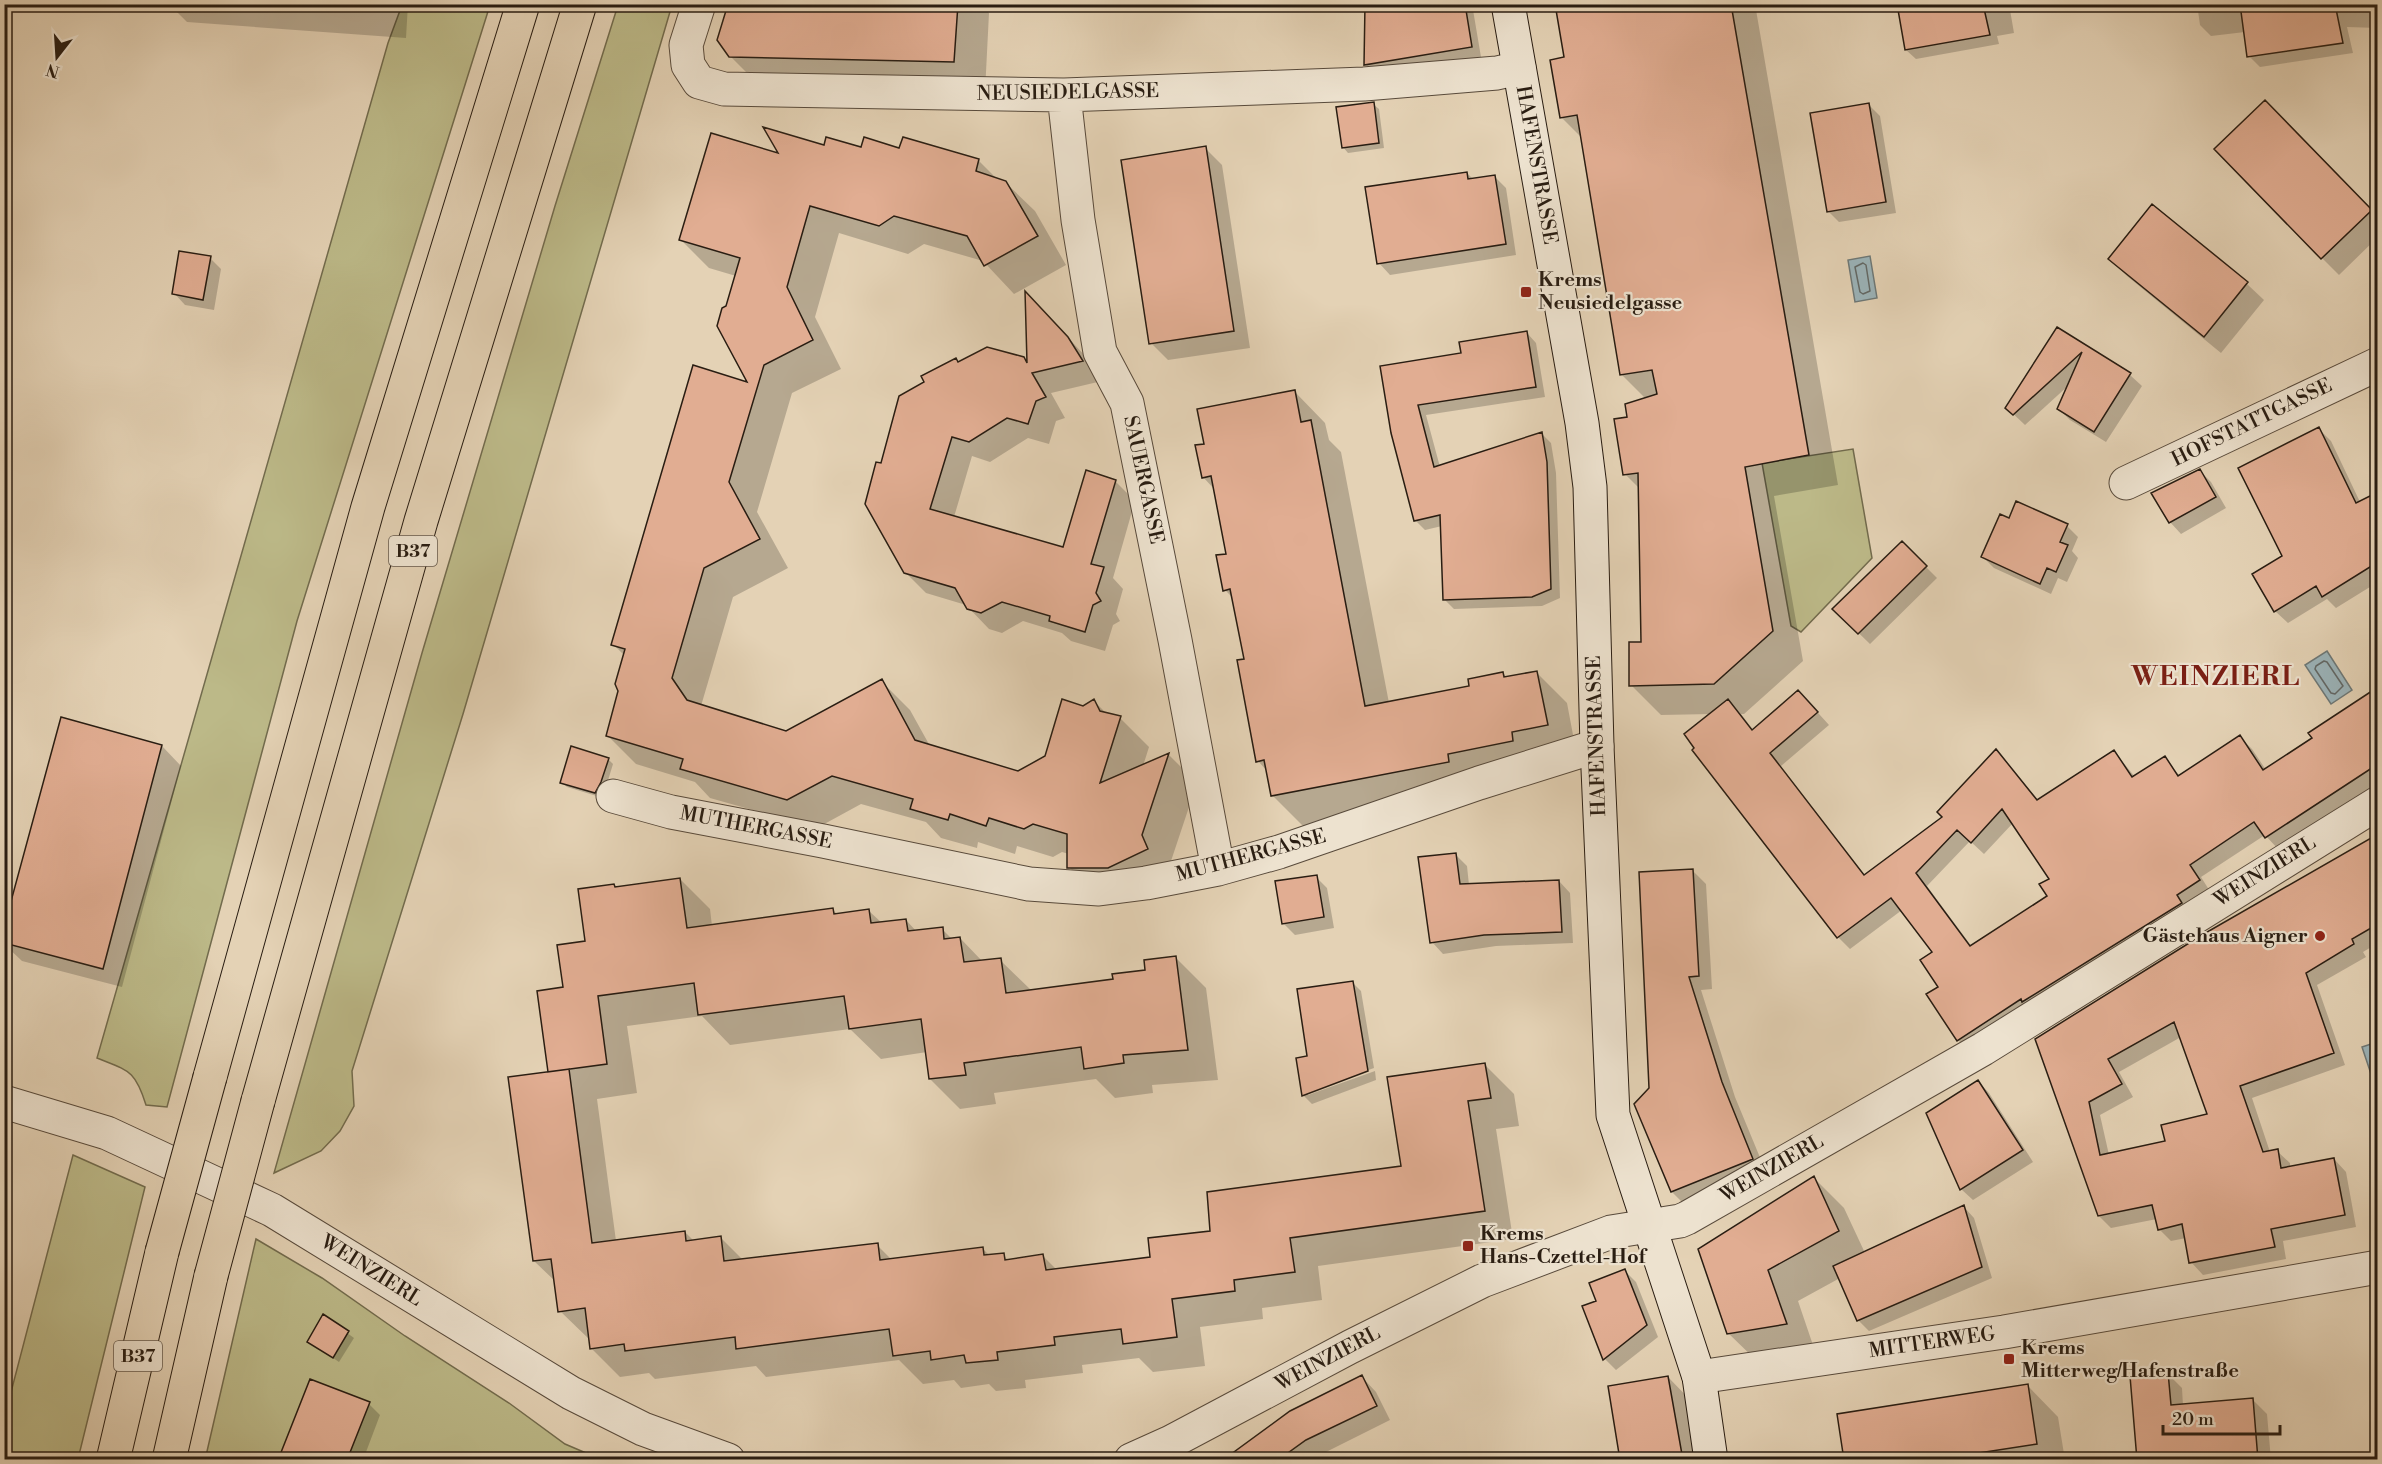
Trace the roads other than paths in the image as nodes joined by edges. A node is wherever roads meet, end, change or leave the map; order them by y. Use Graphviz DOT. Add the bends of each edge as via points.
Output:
graph roads {
  1 [pos="524,4"];
  2 [pos="580,4"];
  3 [pos="699,4"];
  4 [pos="1508,4"];
  5 [pos="1519,68"];
  6 [pos="1064,95"];
  7 [pos="2378,364"];
  8 [pos="2126,483"];
  9 [pos="1597,746"];
  10 [pos="613,796"];
  11 [pos="2378,803"];
  12 [pos="1218,869"];
  13 [pos="4,1102"];
  14 [pos="1649,1226"];
  15 [pos="2378,1267"];
  16 [pos="1699,1377"];
  17 [pos="113,1460"];
  18 [pos="169,1460"];
  19 [pos="728,1460"];
  20 [pos="1131,1460"];
  21 [pos="1711,1460"];
  1 -- 17 [label="main road, B37, bridge" via="368,507 162,1252"];
  2 -- 18 [label="main road, B37, bridge" via="421,521 211,1276"];
  3 -- 6 [label="street, NEUSIEDELGASSE" via="686,45 688,65 699,82 724,89"];
  4 -- 5 [label="street, HAFENSTRASSE"];
  5 -- 6 [label="street, NEUSIEDELGASSE" via="1364,84"];
  5 -- 9 [label="street, HAFENSTRASSE" via="1590,487"];
  6 -- 12 [label="street, SAUERGASSE" via="1078,220 1100,352 1127,403"];
  7 -- 8 [label="street, HOFSTATTGASSE"];
  9 -- 12 [label="street, MUTHERGASSE"];
  9 -- 14 [label="street, HAFENSTRASSE" via="1613,1115"];
  10 -- 12 [label="street, MUTHERGASSE" via="671,812 1029,884 1099,888"];
  11 -- 14 [label="street, WEINZIERL" via="1983,1049 1688,1218"];
  13 -- 19 [label="street, WEINZIERL" via="107,1133 272,1210 571,1393 644,1428"];
  14 -- 16 [label="street, HAFENSTRASSE"];
  14 -- 20 [label="street, WEINZIERL" via="1611,1232 1482,1281"];
  15 -- 16 [label="street, MITTERWEG" via="2015,1331"];
  16 -- 21 [label="street, HAFENSTRASSE"];
}
